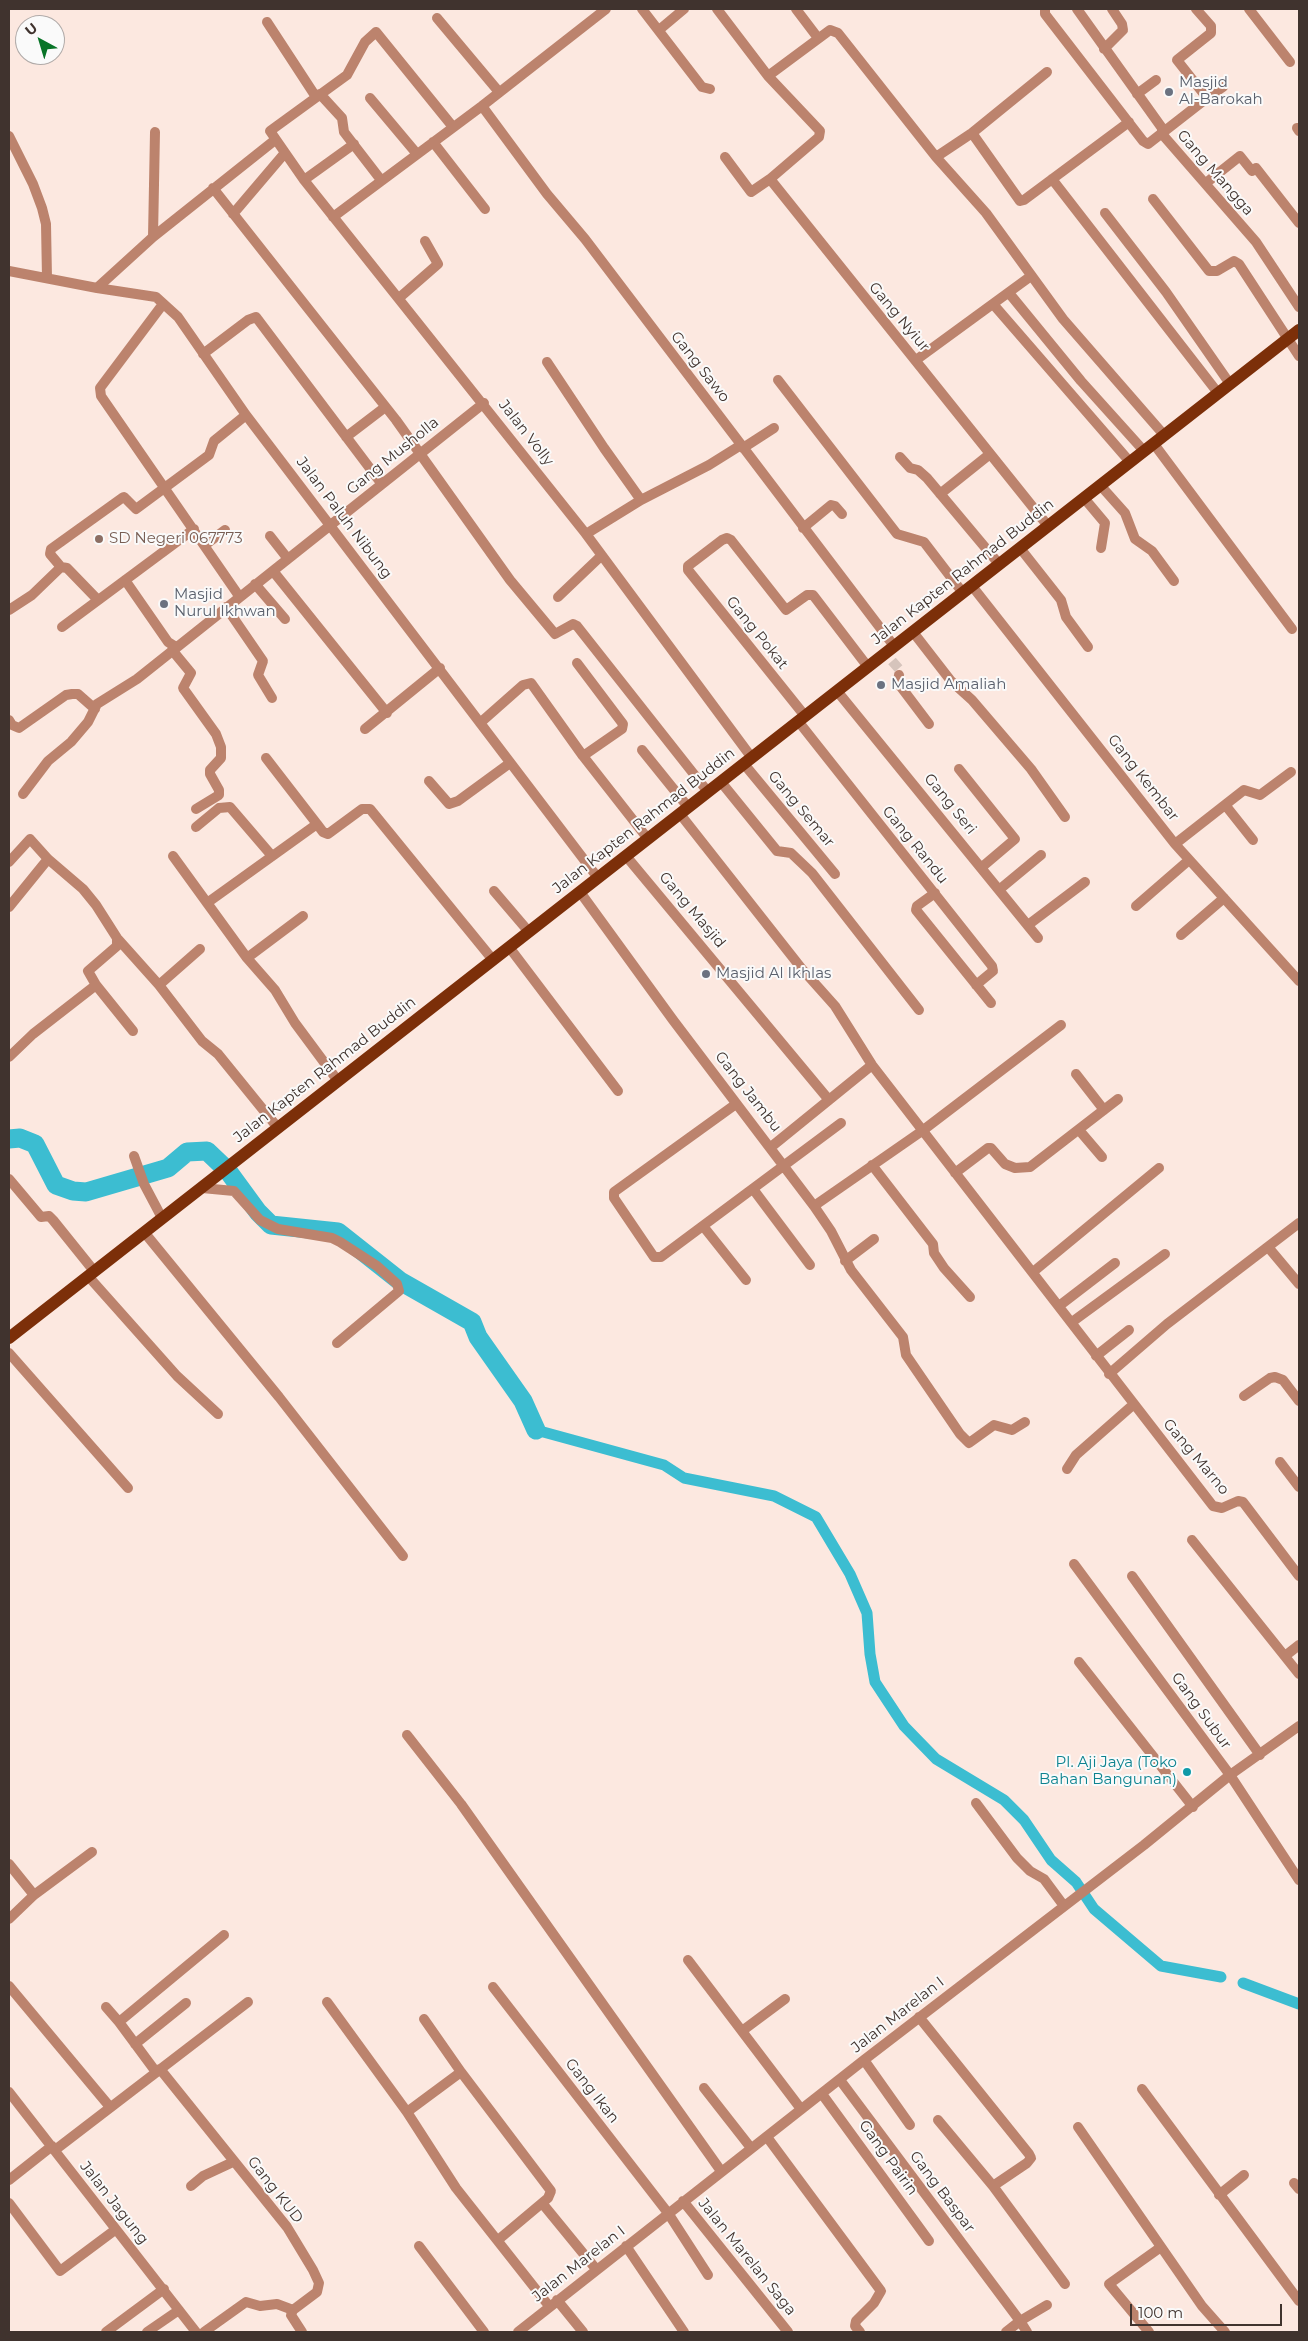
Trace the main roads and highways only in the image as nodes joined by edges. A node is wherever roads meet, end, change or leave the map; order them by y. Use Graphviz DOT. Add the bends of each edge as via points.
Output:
graph roads {
  1 [pos="1299,330"];
  2 [pos="9,1338"];
  1 -- 2 [label="main road, Jalan Kapten Rahmad Buddin" via="967,589 891,653 868,666"];
}
